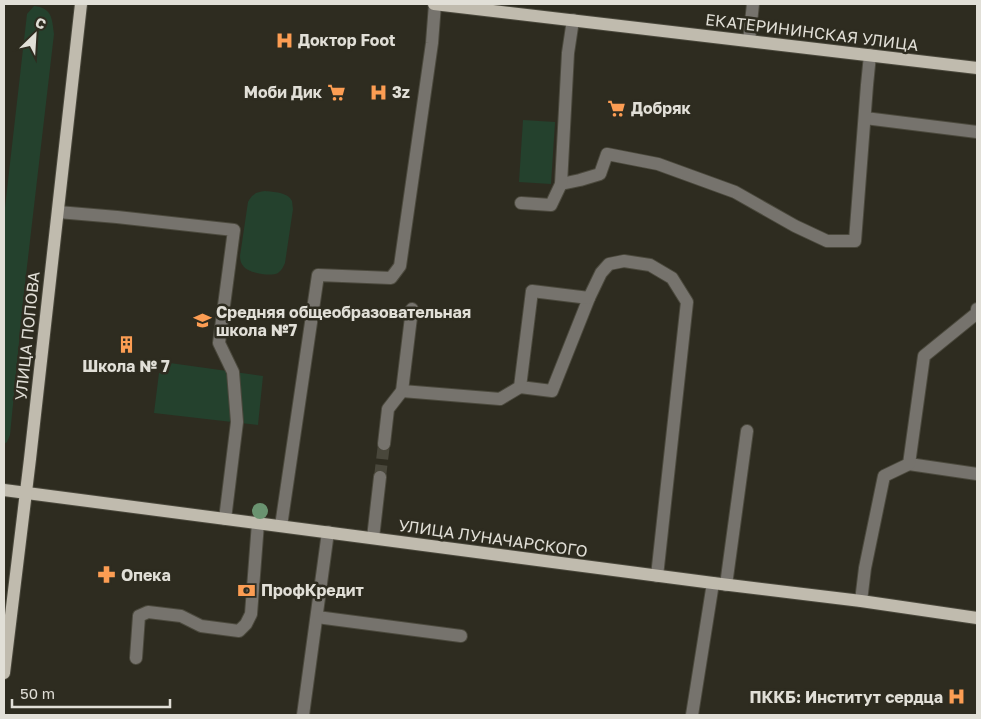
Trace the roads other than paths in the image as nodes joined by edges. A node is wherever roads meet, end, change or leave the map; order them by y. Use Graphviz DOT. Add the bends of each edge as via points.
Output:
graph roads {
  1 [pos="81,4"];
  2 [pos="435,4"];
  3 [pos="753,4"];
  4 [pos="572,20"];
  5 [pos="749,41"];
  6 [pos="870,55"];
  7 [pos="977,68"];
  8 [pos="865,118"];
  9 [pos="977,132"];
  10 [pos="561,184"];
  11 [pos="521,203"];
  12 [pos="58,212"];
  13 [pos="589,298"];
  14 [pos="412,309"];
  15 [pos="977,309"];
  16 [pos="520,387"];
  17 [pos="402,391"];
  18 [pos="747,431"];
  19 [pos="384,444"];
  20 [pos="909,464"];
  21 [pos="977,474"];
  22 [pos="380,477"];
  23 [pos="4,490"];
  24 [pos="26,493"];
  25 [pos="225,519"];
  26 [pos="258,523"];
  27 [pos="281,526"];
  28 [pos="328,532"];
  29 [pos="373,538"];
  30 [pos="657,576"];
  31 [pos="719,584"];
  32 [pos="861,601"];
  33 [pos="317,617"];
  34 [pos="977,618"];
  35 [pos="460,636"];
  36 [pos="136,658"];
  37 [pos="4,673"];
  38 [pos="303,715"];
  39 [pos="692,715"];
  1 -- 12 [label="main road, УЛИЦА ПОПОВА"];
  2 -- 4 [label="main road, ЕКАТЕРИНИНСКАЯ УЛИЦА"];
  2 -- 27 [label="lane" via="400,266 391,278 318,276"];
  3 -- 5 [label="lane"];
  4 -- 5 [label="main road, ЕКАТЕРИНИНСКАЯ УЛИЦА"];
  4 -- 10 [label="lane"];
  5 -- 6 [label="main road, ЕКАТЕРИНИНСКАЯ УЛИЦА"];
  6 -- 7 [label="main road, ЕКАТЕРИНИНСКАЯ УЛИЦА"];
  6 -- 8 [label="lane"];
  8 -- 9 [label="lane"];
  8 -- 10 [label="lane" via="855,241 826,241 735,192 658,164 616,155 607,154 600,174"];
  10 -- 11 [label="lane" via="551,205"];
  12 -- 24 [label="main road, УЛИЦА ПОПОВА"];
  12 -- 25 [label="lane" via="234,230 219,343 233,372 237,422"];
  13 -- 16 [label="lane" via="552,391"];
  13 -- 16 [label="lane" via="532,291"];
  13 -- 30 [label="lane" via="600,273 609,264 624,262 650,265 672,278 687,302"];
  14 -- 17 [label="lane"];
  15 -- 20 [label="lane" via="924,356"];
  16 -- 17 [label="lane" via="500,399"];
  17 -- 19 [label="lane" via="388,409"];
  18 -- 31 [label="lane"];
  20 -- 21 [label="lane"];
  20 -- 32 [label="lane" via="884,476"];
  22 -- 29 [label="lane"];
  23 -- 24 [label="main road, УЛИЦА ЛУНАЧАРСКОГО"];
  24 -- 25 [label="main road, УЛИЦА ЛУНАЧАРСКОГО"];
  24 -- 37 [label="main road, УЛИЦА ПОПОВА"];
  25 -- 26 [label="main road, УЛИЦА ЛУНАЧАРСКОГО"];
  26 -- 27 [label="main road, УЛИЦА ЛУНАЧАРСКОГО"];
  26 -- 36 [label="lane" via="251,614 246,624 239,631 201,626 181,616 148,612 139,616"];
  27 -- 28 [label="main road, УЛИЦА ЛУНАЧАРСКОГО"];
  28 -- 29 [label="main road, УЛИЦА ЛУНАЧАРСКОГО"];
  28 -- 33 [label="lane"];
  29 -- 30 [label="main road, УЛИЦА ЛУНАЧАРСКОГО"];
  30 -- 31 [label="main road, УЛИЦА ЛУНАЧАРСКОГО"];
  31 -- 32 [label="main road, УЛИЦА ЛУНАЧАРСКОГО"];
  31 -- 39 [label="lane"];
  32 -- 34 [label="main road, УЛИЦА ЛУНАЧАРСКОГО"];
  33 -- 35 [label="lane"];
  33 -- 38 [label="lane"];
}
